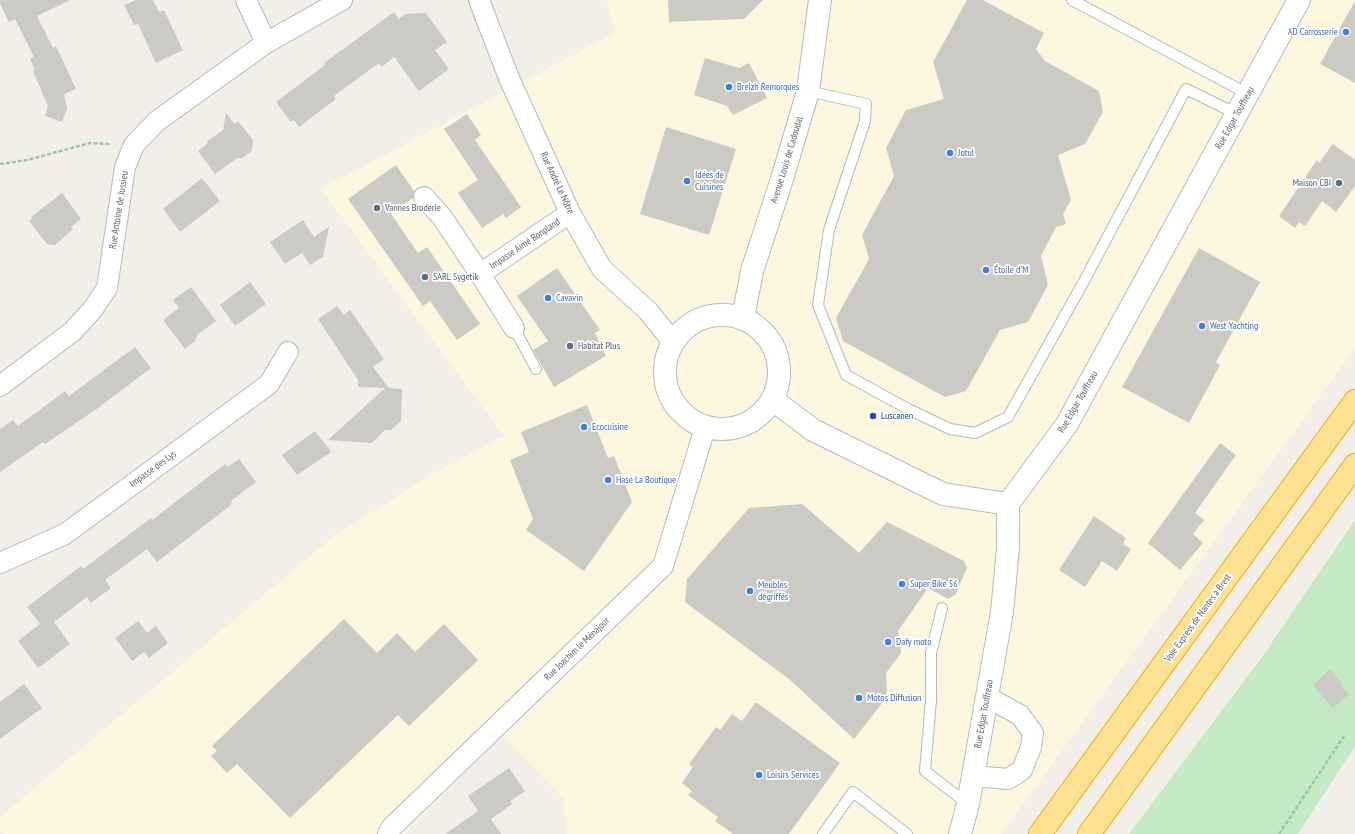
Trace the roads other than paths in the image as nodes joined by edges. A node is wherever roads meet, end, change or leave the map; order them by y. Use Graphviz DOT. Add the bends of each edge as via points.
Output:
graph roads {
  1 [pos="246,0"];
  2 [pos="342,0"];
  3 [pos="479,0"];
  4 [pos="820,0"];
  5 [pos="1072,0"];
  6 [pos="1299,0"];
  7 [pos="266,43"];
  8 [pos="808,91"];
  9 [pos="1248,94"];
  10 [pos="1237,114"];
  11 [pos="424,197"];
  12 [pos="570,213"];
  13 [pos="480,274"];
  14 [pos="743,318"];
  15 [pos="514,328"];
  16 [pos="673,342"];
  17 [pos="288,352"];
  18 [pos="536,370"];
  19 [pos="0,386"];
  20 [pos="773,400"];
  21 [pos="1355,401"];
  22 [pos="705,428"];
  23 [pos="1355,465"];
  24 [pos="1008,504"];
  25 [pos="0,564"];
  26 [pos="942,608"];
  27 [pos="987,697"];
  28 [pos="973,776"];
  29 [pos="968,804"];
  30 [pos="388,834"];
  31 [pos="823,834"];
  32 [pos="907,834"];
  33 [pos="960,834"];
  34 [pos="1040,834"];
  35 [pos="1089,834"];
  1 -- 7 [label="street"];
  2 -- 7 [label="street, Rue Antoine de Jussieu"];
  3 -- 12 [label="street, Rue André Le Nôtre" via="509,78"];
  4 -- 8 [label="street, Avenue Louis de Cadoudal"];
  5 -- 9 [label="lane"];
  6 -- 9 [label="street, Rue Edgar Touffreau"];
  7 -- 19 [label="street, Rue Antoine de Jussieu" via="157,121 134,145 125,167 107,288 93,309 73,331"];
  8 -- 10 [label="lane" via="866,104 865,121 829,230 818,305 846,374 950,429 975,433 1008,417 1083,284 1186,89"];
  8 -- 14 [label="street, Avenue Louis de Cadoudal" via="752,271"];
  9 -- 10 [label="street, Rue Edgar Touffreau"];
  10 -- 24 [label="street, Rue Edgar Touffreau" via="1067,424"];
  11 -- 13 [label="street, Impasse Aimé Bonpland" via="442,217"];
  12 -- 13 [label="street, Impasse Aimé Bonpland"];
  12 -- 16 [label="street, Rue André Le Nôtre" via="602,269 648,311"];
  13 -- 15 [label="street, Impasse Aimé Bonpland"];
  14 -- 16 [label="street" via="723,315 704,318 687,327"];
  14 -- 20 [label="street" via="760,328 775,350 779,362 780,381"];
  15 -- 18 [label="lane"];
  16 -- 22 [label="street" via="667,358 665,376 668,393 677,408 690,420"];
  17 -- 25 [label="street, Impasse des Lys" via="269,384 65,534"];
  20 -- 22 [label="street" via="761,415 744,426 725,430"];
  20 -- 24 [label="street" via="814,430 943,494"];
  21 -- 34 [label="highway, Voie Express de Nantes à Brest"];
  22 -- 30 [label="street, Rue Joachim le Ménajour" via="663,566 391,828"];
  23 -- 35 [label="highway"];
  24 -- 27 [label="street, Rue Edgar Touffreau" via="1008,548 1002,612"];
  26 -- 29 [label="lane" via="931,653 931,700 925,771"];
  27 -- 28 [label="street, Rue Edgar Touffreau"];
  27 -- 28 [label="street" via="1020,716 1033,733 1031,747 1022,770 1008,779"];
  28 -- 29 [label="street, Rue Edgar Touffreau"];
  29 -- 33 [label="street, Rue Edgar Touffreau"];
  31 -- 32 [label="lane" via="853,792"];
}
